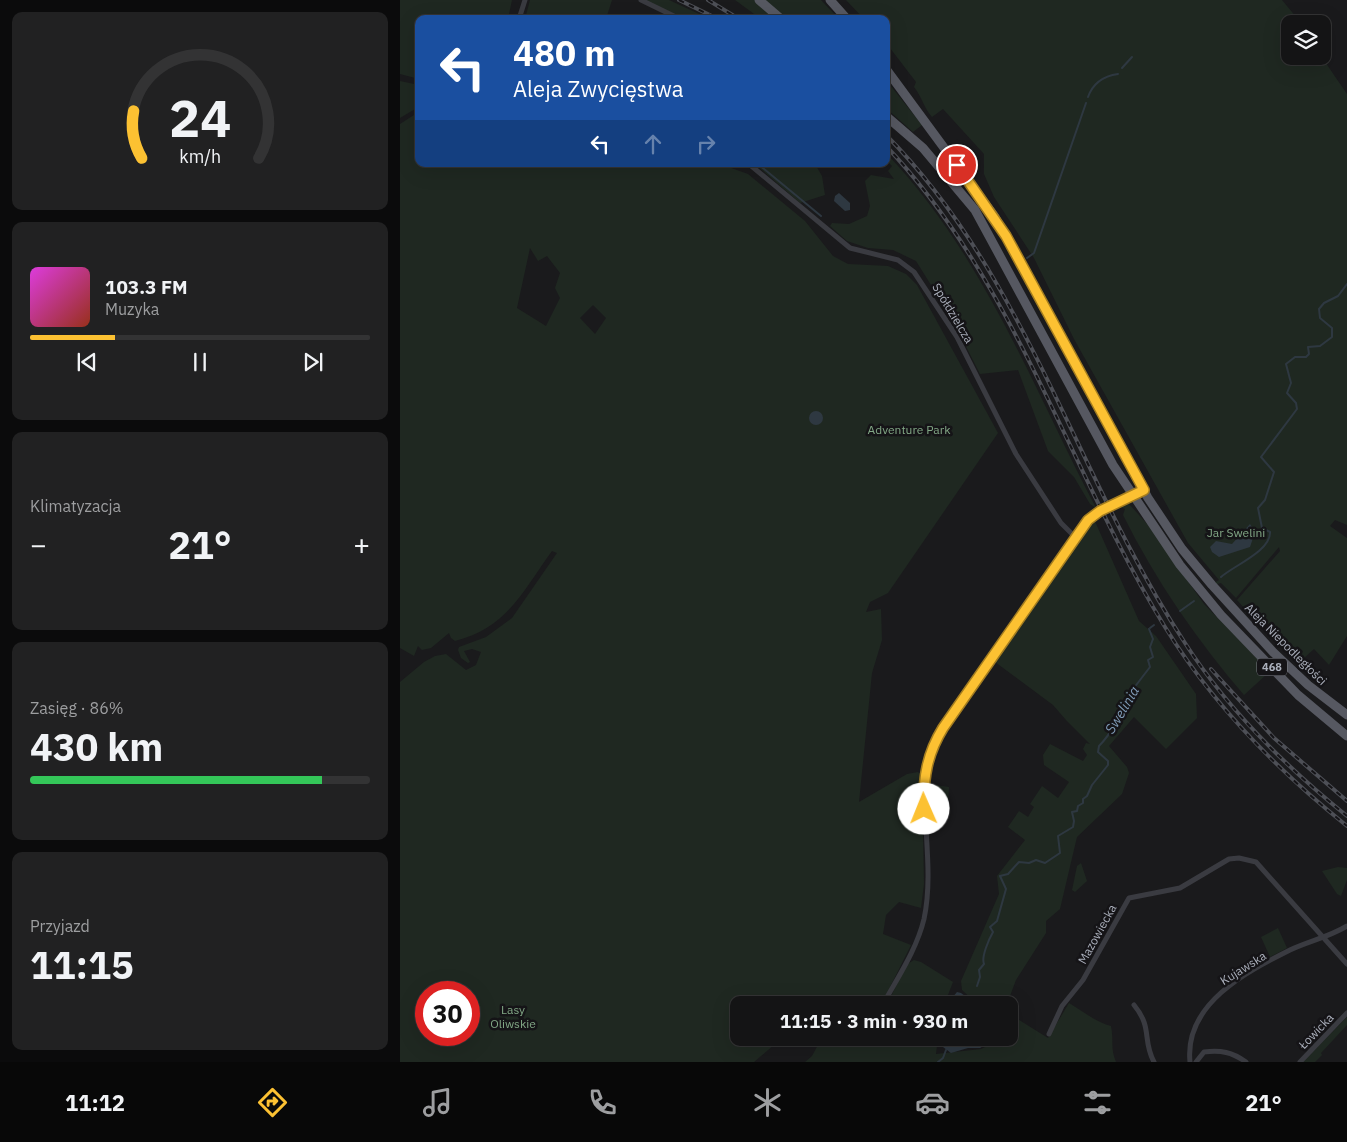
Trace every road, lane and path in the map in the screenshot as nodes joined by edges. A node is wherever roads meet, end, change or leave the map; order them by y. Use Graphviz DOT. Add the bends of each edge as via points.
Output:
graph roads {
  1 [pos="525,0"];
  2 [pos="641,0"];
  3 [pos="759,0"];
  4 [pos="830,0"];
  5 [pos="520,15"];
  6 [pos="672,15"];
  7 [pos="776,15"];
  8 [pos="843,15"];
  9 [pos="890,74"];
  10 [pos="890,119"];
  11 [pos="753,167"];
  12 [pos="1144,490"];
  13 [pos="1133,494"];
  14 [pos="1076,538"];
  15 [pos="1347,716"];
  16 [pos="1347,736"];
  17 [pos="1347,926"];
  18 [pos="1325,937"];
  19 [pos="1347,964"];
  20 [pos="888,996"];
  21 [pos="1134,1005"];
  22 [pos="1347,1013"];
  23 [pos="1049,1034"];
  24 [pos="1154,1062"];
  25 [pos="1190,1062"];
  26 [pos="1196,1062"];
  27 [pos="1246,1062"];
  28 [pos="1300,1062"];
  1 -- 5 [label="street"];
  2 -- 6 [label="street"];
  3 -- 7 [label="main road"];
  4 -- 8 [label="main road"];
  9 -- 12 [label="main road, 468" via="995,217"];
  10 -- 13 [label="main road, 468" via="923,148 975,210 1105,450"];
  11 -- 14 [label="street, Spółdzielcza" via="846,245 857,251 898,260 914,272 957,337 1016,454 1061,523"];
  12 -- 13 [label="street"];
  12 -- 15 [label="main road, Aleja Niepodległości / 468" via="1182,550 1212,585 1295,673"];
  13 -- 14 [label="street" via="1093,515"];
  13 -- 16 [label="main road, Aleja Niepodległości / 468" via="1202,593 1298,695"];
  14 -- 20 [label="street" via="943,728 931,750 924,793 928,881 924,920 912,953"];
  17 -- 18 [label="street, Kujawska"];
  18 -- 19 [label="street, Mazowiecka"];
  18 -- 23 [label="street, Mazowiecka" via="1256,862 1229,859 1180,888 1128,898 1083,980 1062,1006"];
  18 -- 25 [label="street, Kujawska" via="1290,950 1214,999 1195,1023 1189,1045"];
  21 -- 24 [label="street" via="1146,1023"];
  22 -- 28 [label="street, Łowicka"];
  26 -- 27 [label="street" via="1204,1052 1221,1050"];
}
